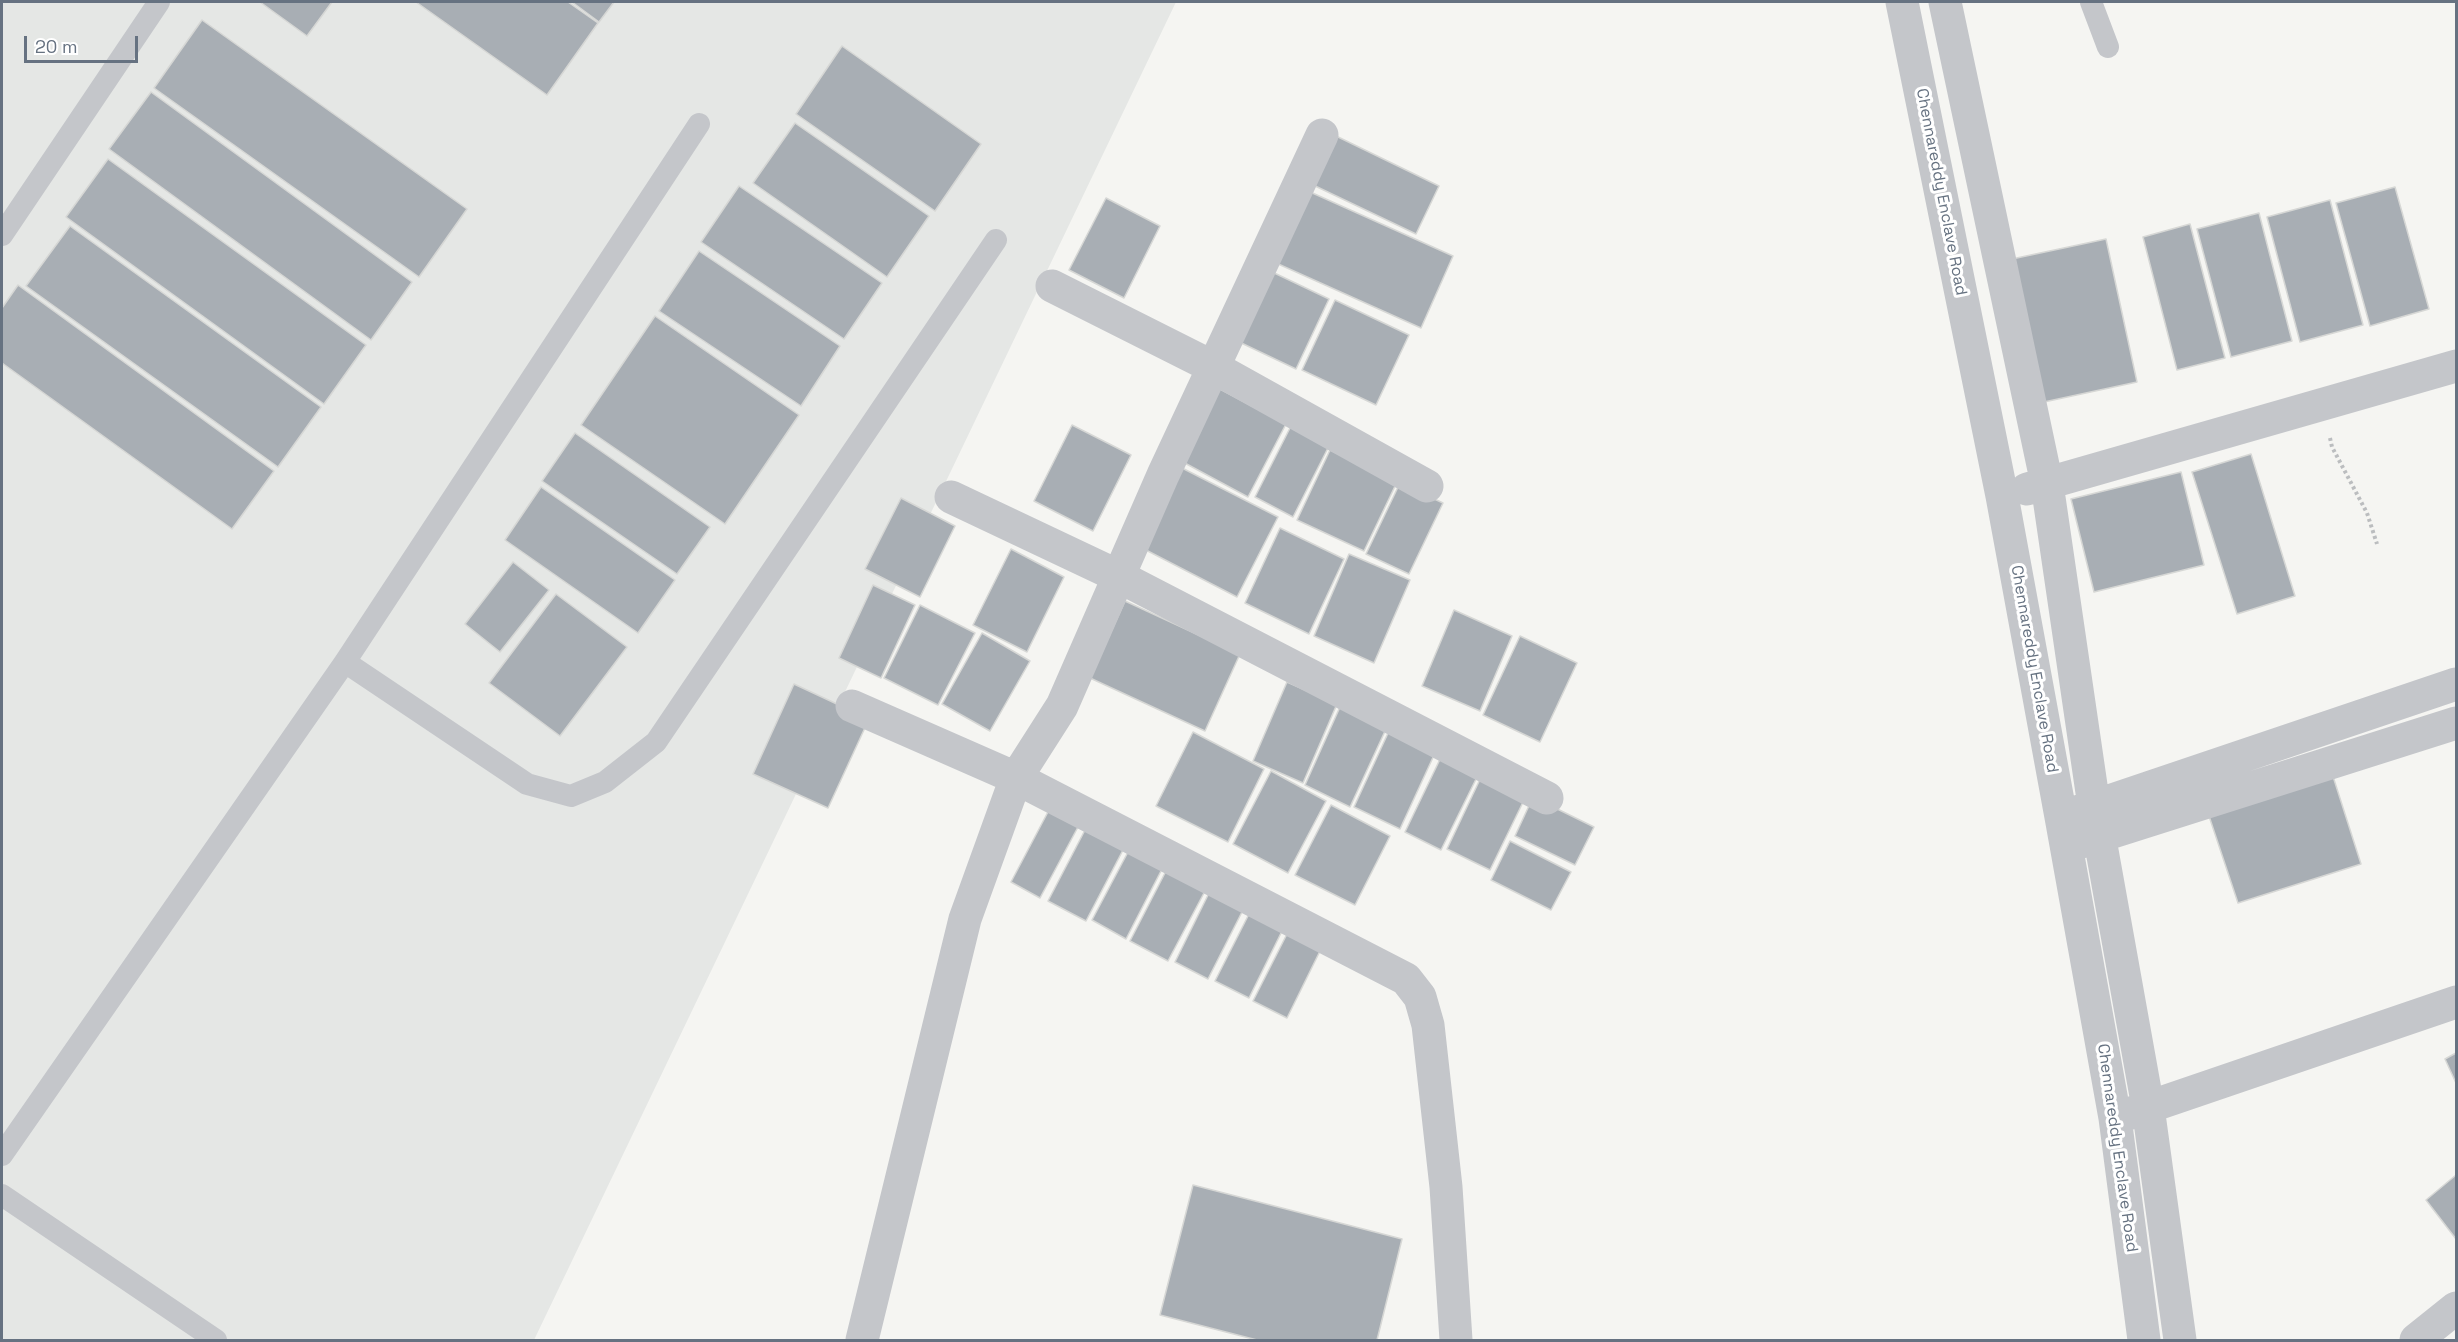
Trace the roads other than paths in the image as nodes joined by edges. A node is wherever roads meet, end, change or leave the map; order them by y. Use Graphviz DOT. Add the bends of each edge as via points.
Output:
graph roads {
  1 [pos="159,2"];
  2 [pos="1902,2"];
  3 [pos="1945,2"];
  4 [pos="2091,2"];
  5 [pos="2108,47"];
  6 [pos="699,124"];
  7 [pos="1322,135"];
  8 [pos="2,235"];
  9 [pos="996,240"];
  10 [pos="1052,286"];
  11 [pos="2457,366"];
  12 [pos="1215,368"];
  13 [pos="2047,484"];
  14 [pos="1427,486"];
  15 [pos="951,496"];
  16 [pos="2002,496"];
  17 [pos="1118,576"];
  18 [pos="345,662"];
  19 [pos="2457,684"];
  20 [pos="852,706"];
  21 [pos="2457,723"];
  22 [pos="2284,742"];
  23 [pos="2214,766"];
  24 [pos="2294,774"];
  25 [pos="1016,778"];
  26 [pos="2222,797"];
  27 [pos="1547,798"];
  28 [pos="2097,821"];
  29 [pos="2063,832"];
  30 [pos="2457,1002"];
  31 [pos="2148,1107"];
  32 [pos="2115,1118"];
  33 [pos="2,1155"];
  34 [pos="2,1195"];
  35 [pos="2457,1308"];
  36 [pos="216,1341"];
  37 [pos="862,1341"];
  38 [pos="1456,1341"];
  39 [pos="2144,1341"];
  40 [pos="2180,1341"];
  41 [pos="2416,1341"];
  1 -- 8 [label="lane"];
  2 -- 16 [label="street, Chennareddy Enclave Road"];
  3 -- 13 [label="street, Chennareddy Enclave Road"];
  4 -- 5 [label="lane"];
  6 -- 18 [label="lane"];
  7 -- 12 [label="street"];
  9 -- 18 [label="lane" via="656,742 605,782 571,796 527,784"];
  10 -- 12 [label="street"];
  11 -- 13 [label="street"];
  12 -- 14 [label="street"];
  12 -- 17 [label="street"];
  13 -- 16 [label="street"];
  13 -- 28 [label="street, Chennareddy Enclave Road"];
  15 -- 17 [label="street"];
  16 -- 29 [label="street, Chennareddy Enclave Road"];
  17 -- 25 [label="street" via="1062,706"];
  17 -- 27 [label="street"];
  18 -- 33 [label="lane"];
  19 -- 22 [label="street"];
  20 -- 25 [label="street"];
  21 -- 24 [label="street"];
  22 -- 23 [label="street"];
  22 -- 24 [label="street"];
  23 -- 26 [label="street"];
  23 -- 28 [label="street"];
  24 -- 26 [label="street"];
  25 -- 37 [label="street" via="965,920"];
  25 -- 38 [label="street" via="1406,979 1420,997 1428,1025 1446,1186"];
  26 -- 28 [label="street"];
  28 -- 29 [label="street"];
  28 -- 31 [label="street, Chennareddy Enclave Road"];
  29 -- 32 [label="street, Chennareddy Enclave Road"];
  30 -- 31 [label="street"];
  31 -- 32 [label="street"];
  31 -- 40 [label="street, Chennareddy Enclave Road"];
  32 -- 39 [label="street, Chennareddy Enclave Road"];
  34 -- 36 [label="lane"];
  35 -- 41 [label="street"];
}
